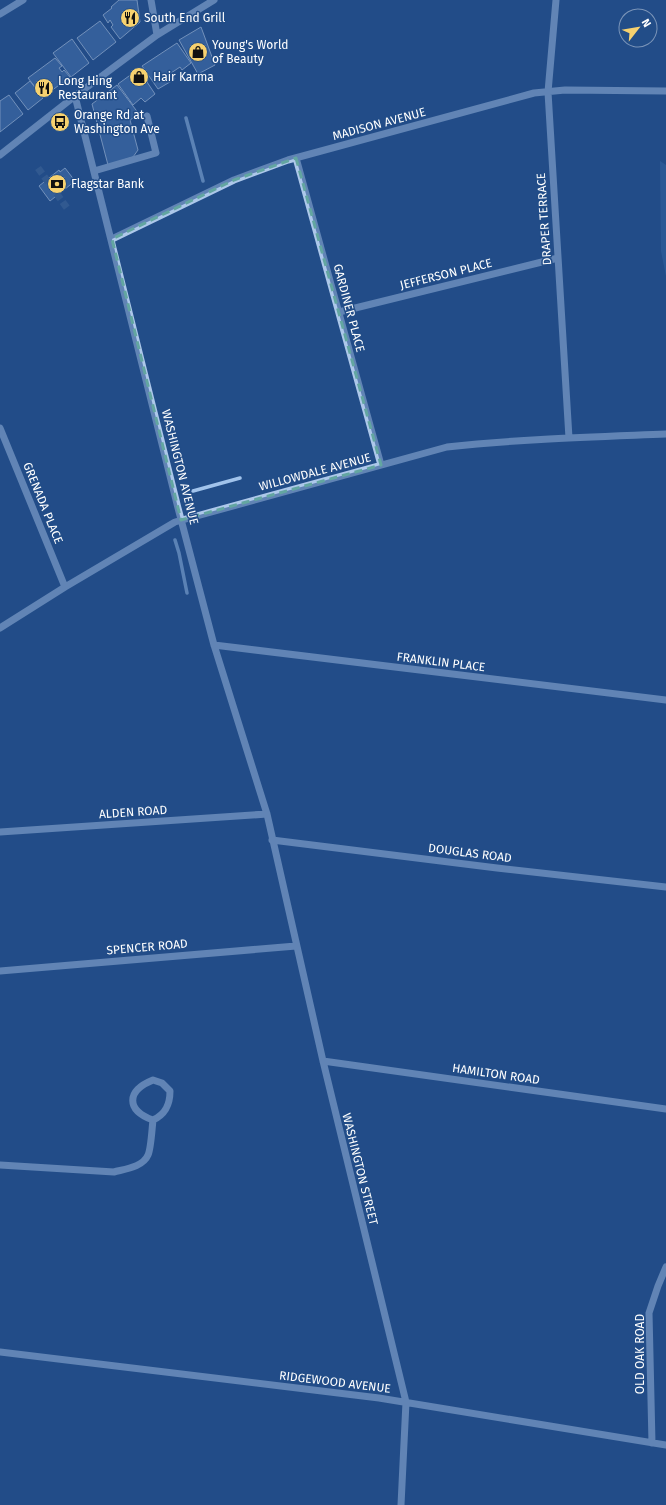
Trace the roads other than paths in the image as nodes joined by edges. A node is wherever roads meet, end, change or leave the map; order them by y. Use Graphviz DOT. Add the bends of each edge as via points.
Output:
graph roads {
  1 [pos="23,0"];
  2 [pos="152,0"];
  3 [pos="214,0"];
  4 [pos="556,0"];
  5 [pos="0,14"];
  6 [pos="157,35"];
  7 [pos="666,91"];
  8 [pos="548,92"];
  9 [pos="75,96"];
  10 [pos="147,116"];
  11 [pos="0,156"];
  12 [pos="296,158"];
  13 [pos="94,171"];
  14 [pos="112,239"];
  15 [pos="558,258"];
  16 [pos="339,312"];
  17 [pos="0,428"];
  18 [pos="666,434"];
  19 [pos="569,438"];
  20 [pos="381,465"];
  21 [pos="181,520"];
  22 [pos="65,587"];
  23 [pos="0,628"];
  24 [pos="214,645"];
  25 [pos="666,700"];
  26 [pos="267,814"];
  27 [pos="0,832"];
  28 [pos="272,840"];
  29 [pos="666,887"];
  30 [pos="296,946"];
  31 [pos="0,970"];
  32 [pos="323,1061"];
  33 [pos="666,1109"];
  34 [pos="154,1120"];
  35 [pos="0,1165"];
  36 [pos="666,1268"];
  37 [pos="0,1352"];
  38 [pos="406,1402"];
  39 [pos="652,1443"];
  40 [pos="666,1445"];
  41 [pos="401,1505"];
  1 -- 5 [label="street"];
  2 -- 6 [label="street"];
  3 -- 6 [label="street"];
  4 -- 8 [label="street, DRAPER TERRACE"];
  6 -- 9 [label="street"];
  7 -- 8 [label="street, MADISON AVENUE"];
  8 -- 12 [label="street, MADISON AVENUE" via="534,93"];
  8 -- 15 [label="street, DRAPER TERRACE"];
  9 -- 11 [label="street"];
  9 -- 13 [label="street, WASHINGTON AVENUE"];
  10 -- 13 [label="street" via="156,153"];
  12 -- 14 [label="street, MADISON AVENUE" via="234,180"];
  12 -- 16 [label="street, GARDINER PLACE"];
  13 -- 14 [label="street, WASHINGTON AVENUE"];
  14 -- 21 [label="street, WASHINGTON AVENUE"];
  15 -- 16 [label="street, JEFFERSON PLACE"];
  15 -- 19 [label="street, DRAPER TERRACE"];
  16 -- 20 [label="street, GARDINER PLACE"];
  17 -- 22 [label="street, GRENADA PLACE"];
  18 -- 19 [label="street, WILLOWDALE AVENUE"];
  19 -- 20 [label="street, WILLOWDALE AVENUE" via="448,447"];
  20 -- 21 [label="street, WILLOWDALE AVENUE"];
  21 -- 22 [label="street, WILLOWDALE AVENUE"];
  21 -- 24 [label="street, WASHINGTON AVENUE"];
  22 -- 23 [label="street, WILLOWDALE AVENUE"];
  24 -- 25 [label="street, FRANKLIN PLACE"];
  24 -- 26 [label="street, WASHINGTON AVENUE"];
  26 -- 27 [label="street, ALDEN ROAD"];
  26 -- 28 [label="street, WASHINGTON AVENUE"];
  28 -- 29 [label="street, DOUGLAS ROAD"];
  28 -- 30 [label="street, WASHINGTON STREET"];
  30 -- 31 [label="street, SPENCER ROAD"];
  30 -- 32 [label="street, WASHINGTON STREET"];
  32 -- 33 [label="street, HAMILTON ROAD"];
  32 -- 38 [label="street, WASHINGTON STREET"];
  34 -- 34 [label="street" via="168,1106 170,1091 162,1083 153,1080 134,1092 133,1100 135,1109 142,1116"];
  34 -- 35 [label="street" via="148,1156 138,1165 114,1172"];
  36 -- 39 [label="street, OLD OAK ROAD" via="649,1312"];
  37 -- 38 [label="street, RIDGEWOOD AVENUE"];
  38 -- 39 [label="street, RIDGEWOOD AVENUE"];
  38 -- 41 [label="street, WASHINGTON STREET"];
  39 -- 40 [label="street, RIDGEWOOD AVENUE"];
}
